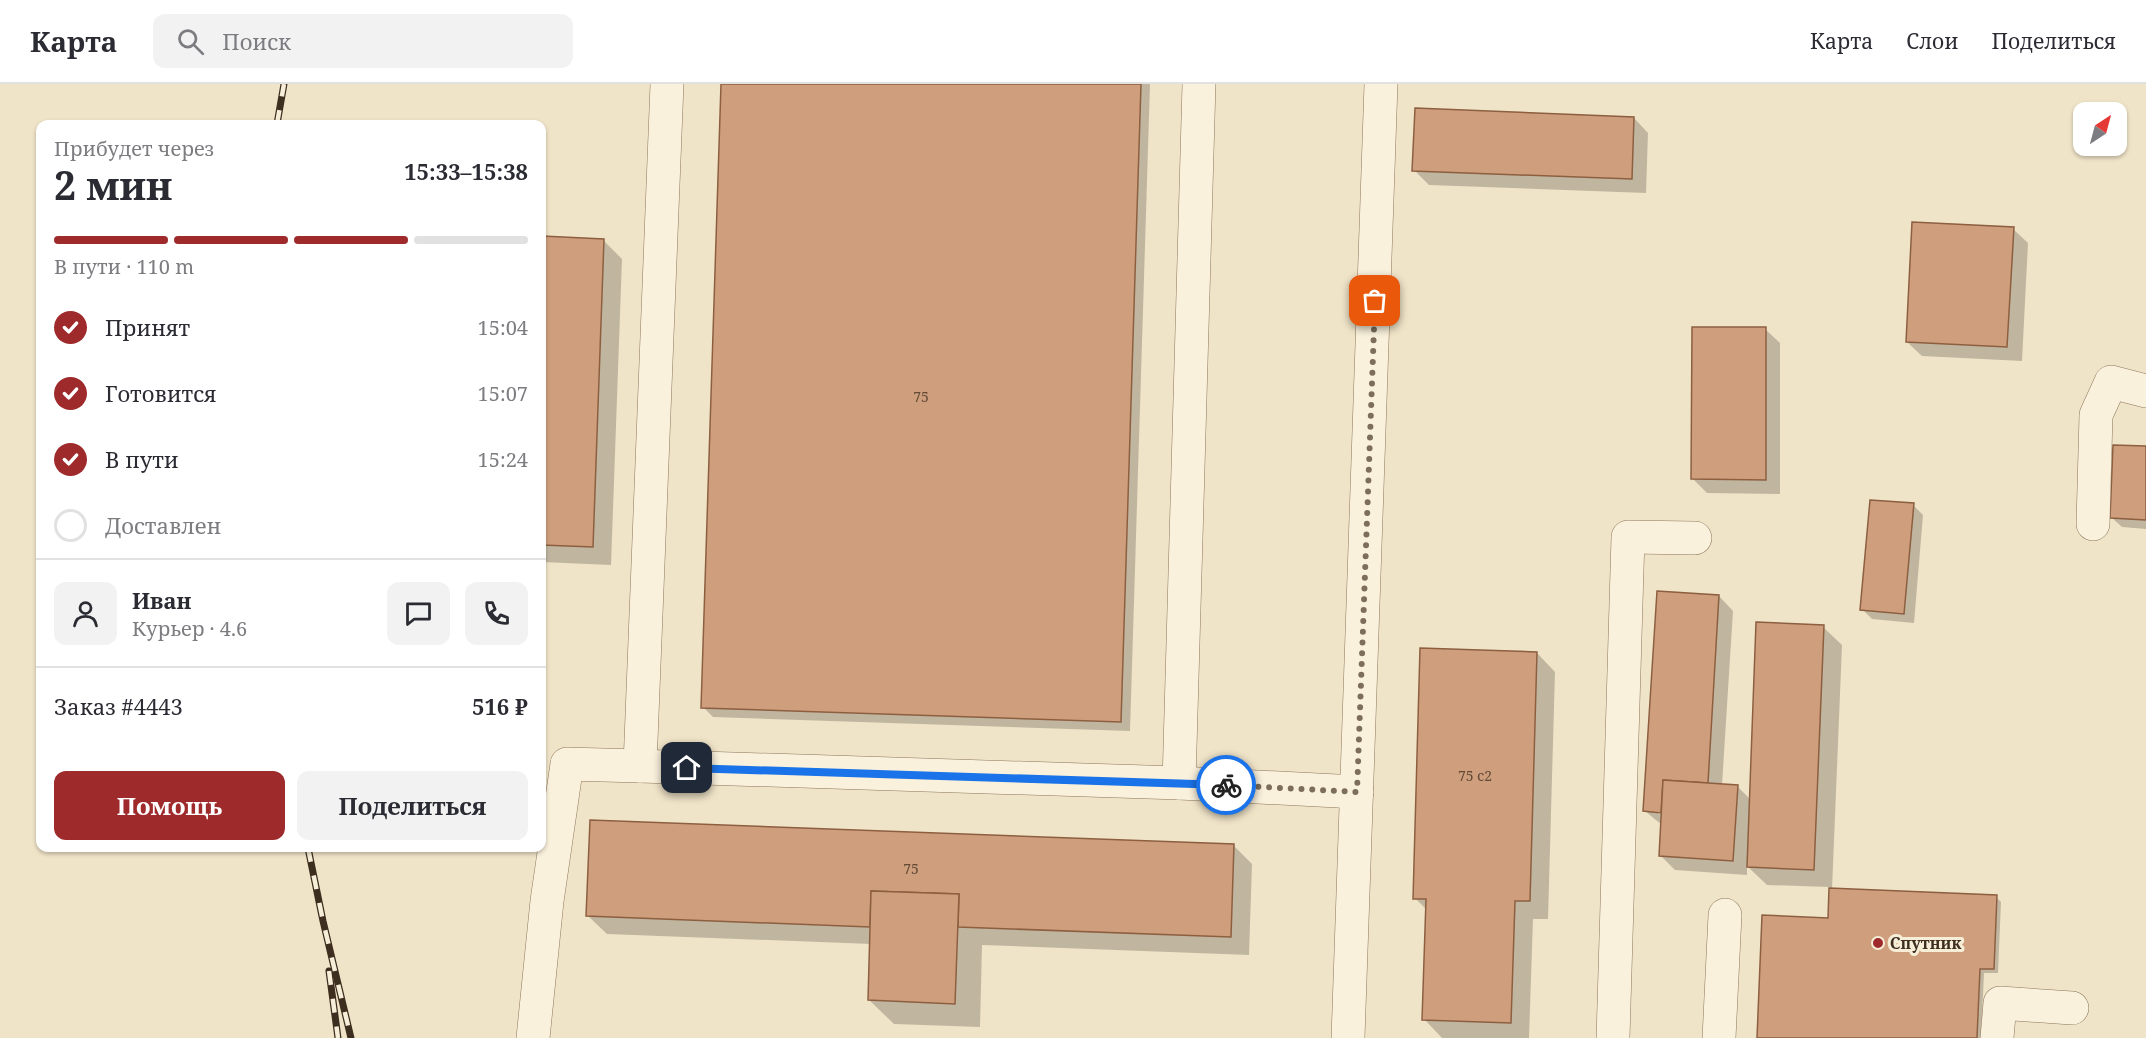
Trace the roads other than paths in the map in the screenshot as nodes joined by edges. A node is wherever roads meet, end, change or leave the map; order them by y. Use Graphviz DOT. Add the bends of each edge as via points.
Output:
graph roads {
  1 [pos="667,84"];
  2 [pos="1199,84"];
  3 [pos="1381,84"];
  4 [pos="2146,391"];
  5 [pos="2093,524"];
  6 [pos="1695,538"];
  7 [pos="640,766"];
  8 [pos="1179,783"];
  9 [pos="1357,792"];
  10 [pos="1725,915"];
  11 [pos="2073,1008"];
  12 [pos="533,1038"];
  13 [pos="1348,1038"];
  14 [pos="1612,1038"];
  15 [pos="1719,1038"];
  16 [pos="1997,1038"];
  1 -- 7 [label="lane"];
  2 -- 8 [label="lane"];
  3 -- 9 [label="lane"];
  4 -- 5 [label="lane" via="2111,382 2096,415"];
  6 -- 14 [label="lane" via="1628,537"];
  7 -- 8 [label="lane"];
  7 -- 12 [label="lane" via="567,764"];
  8 -- 9 [label="lane"];
  9 -- 13 [label="lane"];
  10 -- 15 [label="lane"];
  11 -- 16 [label="lane" via="2000,1003"];
}
